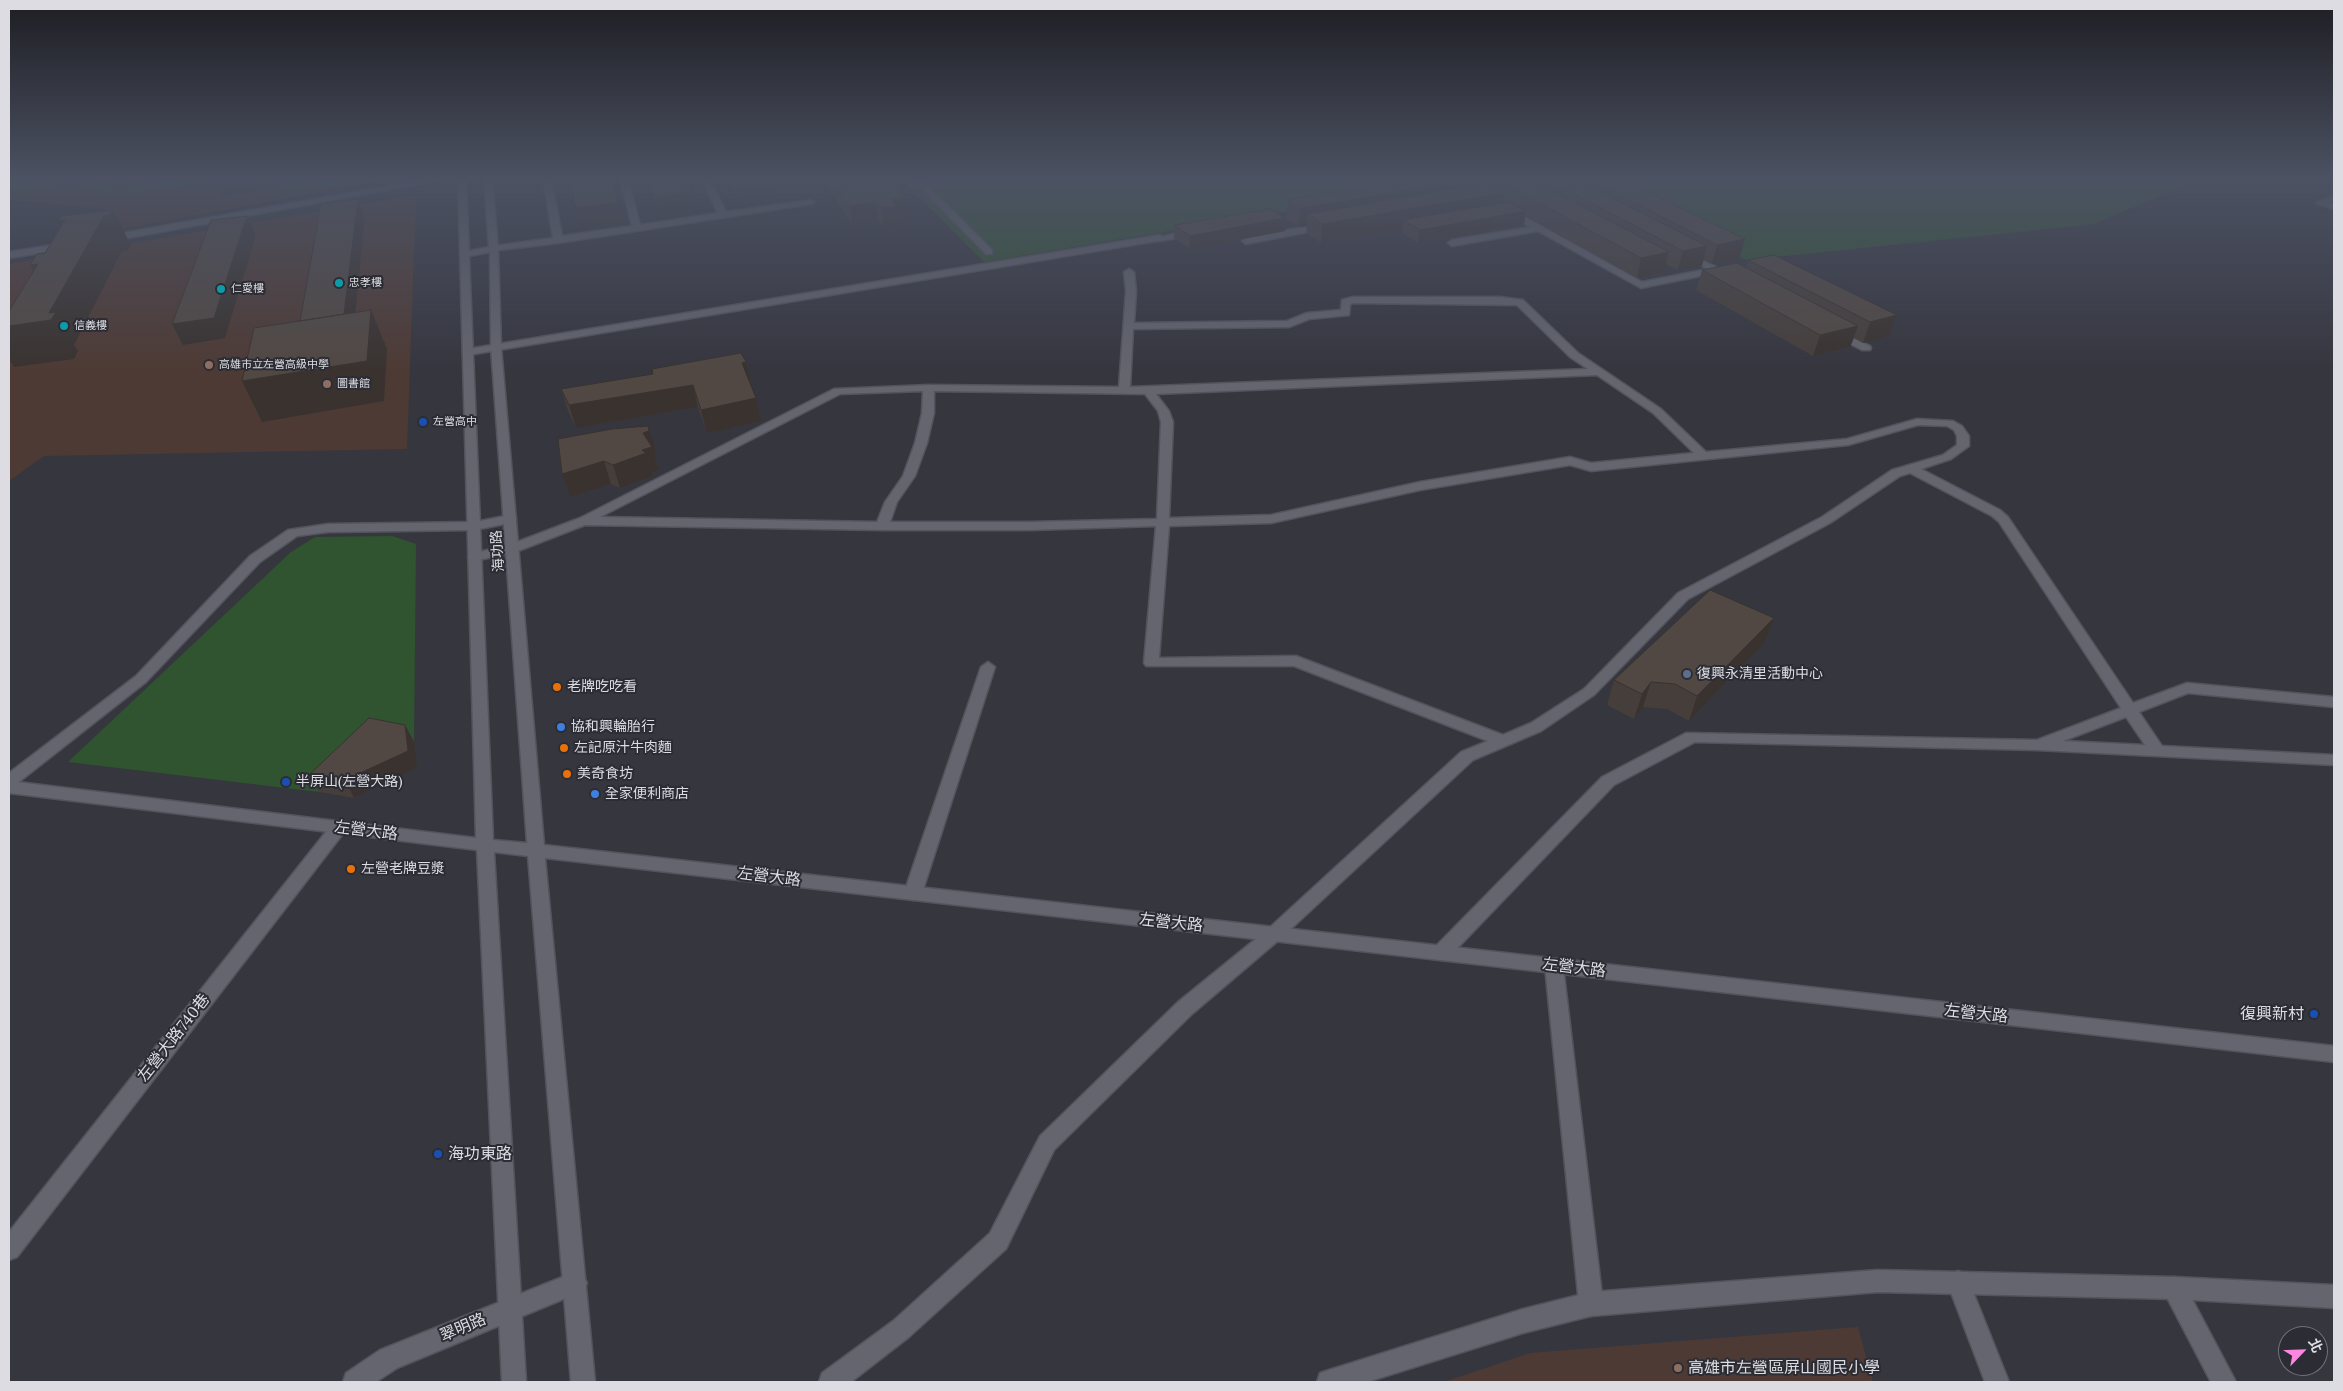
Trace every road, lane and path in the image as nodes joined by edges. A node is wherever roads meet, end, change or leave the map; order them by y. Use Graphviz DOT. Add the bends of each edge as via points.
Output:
graph roads {
  1 [pos="465,243"];
  2 [pos="493,243"];
  3 [pos="539,243"];
  4 [pos="980,243"];
  5 [pos="1130,243"];
  6 [pos="1566,243"];
  7 [pos="77,244"];
  8 [pos="1673,247"];
  9 [pos="494,250"];
  10 [pos="989,252"];
  11 [pos="465,254"];
  12 [pos="9,255"];
  13 [pos="1664,268"];
  14 [pos="1716,270"];
  15 [pos="1129,272"];
  16 [pos="1681,277"];
  17 [pos="1743,284"];
  18 [pos="1822,325"];
  19 [pos="1128,326"];
  20 [pos="496,347"];
  21 [pos="1866,348"];
  22 [pos="468,352"];
  23 [pos="1597,372"];
  24 [pos="929,388"];
  25 [pos="1124,390"];
  26 [pos="1148,391"];
  27 [pos="1703,456"];
  28 [pos="1910,468"];
  29 [pos="510,519"];
  30 [pos="584,521"];
  31 [pos="1163,524"];
  32 [pos="475,526"];
  33 [pos="882,526"];
  34 [pos="513,548"];
  35 [pos="475,557"];
  36 [pos="988,667"];
  37 [pos="2334,702"];
  38 [pos="2128,710"];
  39 [pos="1503,741"];
  40 [pos="2037,745"];
  41 [pos="2157,751"];
  42 [pos="2334,760"];
  43 [pos="9,781"];
  44 [pos="9,787"];
  45 [pos="339,827"];
  46 [pos="485,845"];
  47 [pos="536,850"];
  48 [pos="914,893"];
  49 [pos="1274,934"];
  50 [pos="1440,953"];
  51 [pos="1554,966"];
  52 [pos="2334,1054"];
  53 [pos="9,1249"];
  54 [pos="575,1282"];
  55 [pos="1958,1282"];
  56 [pos="2174,1288"];
  57 [pos="2334,1297"];
  58 [pos="1591,1304"];
  59 [pos="510,1309"];
  60 [pos="355,1382"];
  61 [pos="514,1382"];
  62 [pos="583,1382"];
  63 [pos="831,1382"];
  64 [pos="1329,1382"];
  65 [pos="1997,1382"];
  66 [pos="2224,1382"];
  1 -- 11 [label="street, 海功路"];
  2 -- 9 [label="street, 海功路"];
  3 -- 9 [label="street"];
  4 -- 10 [label="street"];
  5 -- 20 [label="street"];
  6 -- 16 [label="street" via="1641,285"];
  7 -- 12 [label="street"];
  8 -- 14 [label="street"];
  9 -- 11 [label="street"];
  9 -- 20 [label="street, 海功路"];
  11 -- 22 [label="street, 海功路"];
  13 -- 16 [label="street"];
  14 -- 16 [label="street"];
  14 -- 17 [label="street"];
  15 -- 19 [label="street"];
  18 -- 21 [label="street"];
  19 -- 23 [label="street" via="1289,324 1307,316 1346,314 1345,302 1353,300 1512,300 1525,306 1554,336"];
  19 -- 25 [label="street"];
  20 -- 22 [label="street"];
  20 -- 29 [label="street, 海功路"];
  22 -- 32 [label="street, 海功路"];
  23 -- 26 [label="street"];
  23 -- 27 [label="street" via="1657,411"];
  24 -- 25 [label="street"];
  24 -- 30 [label="street" via="838,391"];
  24 -- 33 [label="street" via="928,413 921,443 909,476 891,502"];
  25 -- 26 [label="street"];
  26 -- 31 [label="street" via="1167,422"];
  27 -- 28 [label="street" via="1848,442 1917,422 1948,423 1958,428 1963,436 1963,446 1947,457"];
  27 -- 31 [label="street" via="1591,467 1570,461 1420,486 1276,518"];
  28 -- 38 [label="street" via="2004,520"];
  28 -- 39 [label="street" via="1896,473 1826,520 1683,596 1589,692 1536,727"];
  29 -- 32 [label="street"];
  29 -- 34 [label="street, 海功路"];
  30 -- 33 [label="street"];
  30 -- 34 [label="street"];
  31 -- 33 [label="street"];
  31 -- 39 [label="street" via="1151,663 1296,661"];
  32 -- 35 [label="street, 海功路"];
  32 -- 43 [label="street" via="328,528 293,534 256,559 141,679"];
  34 -- 35 [label="street"];
  34 -- 47 [label="street, 海功路"];
  35 -- 46 [label="street, 海功路"];
  36 -- 48 [label="street"];
  37 -- 38 [label="street" via="2187,688"];
  38 -- 40 [label="street"];
  38 -- 41 [label="street"];
  39 -- 49 [label="street" via="1467,756"];
  40 -- 41 [label="street"];
  40 -- 50 [label="street" via="1692,737 1608,781"];
  41 -- 42 [label="street"];
  44 -- 45 [label="street, 左營大路"];
  45 -- 46 [label="street, 左營大路"];
  45 -- 53 [label="street, 左營大路740巷"];
  46 -- 47 [label="street, 左營大路"];
  46 -- 59 [label="street"];
  47 -- 48 [label="street, 左營大路"];
  47 -- 54 [label="street"];
  48 -- 49 [label="street, 左營大路"];
  49 -- 50 [label="street, 左營大路"];
  49 -- 63 [label="street" via="1185,1008 1047,1143 998,1241 902,1329"];
  50 -- 51 [label="street, 左營大路"];
  51 -- 52 [label="street, 左營大路"];
  51 -- 58 [label="street"];
  54 -- 59 [label="street, 翠明路"];
  54 -- 62 [label="street"];
  55 -- 56 [label="street"];
  55 -- 58 [label="street" via="1878,1281"];
  55 -- 65 [label="street"];
  56 -- 57 [label="street"];
  56 -- 66 [label="street"];
  58 -- 64 [label="street" via="1523,1321"];
  59 -- 60 [label="street, 翠明路" via="389,1359"];
  59 -- 61 [label="street"];
}
